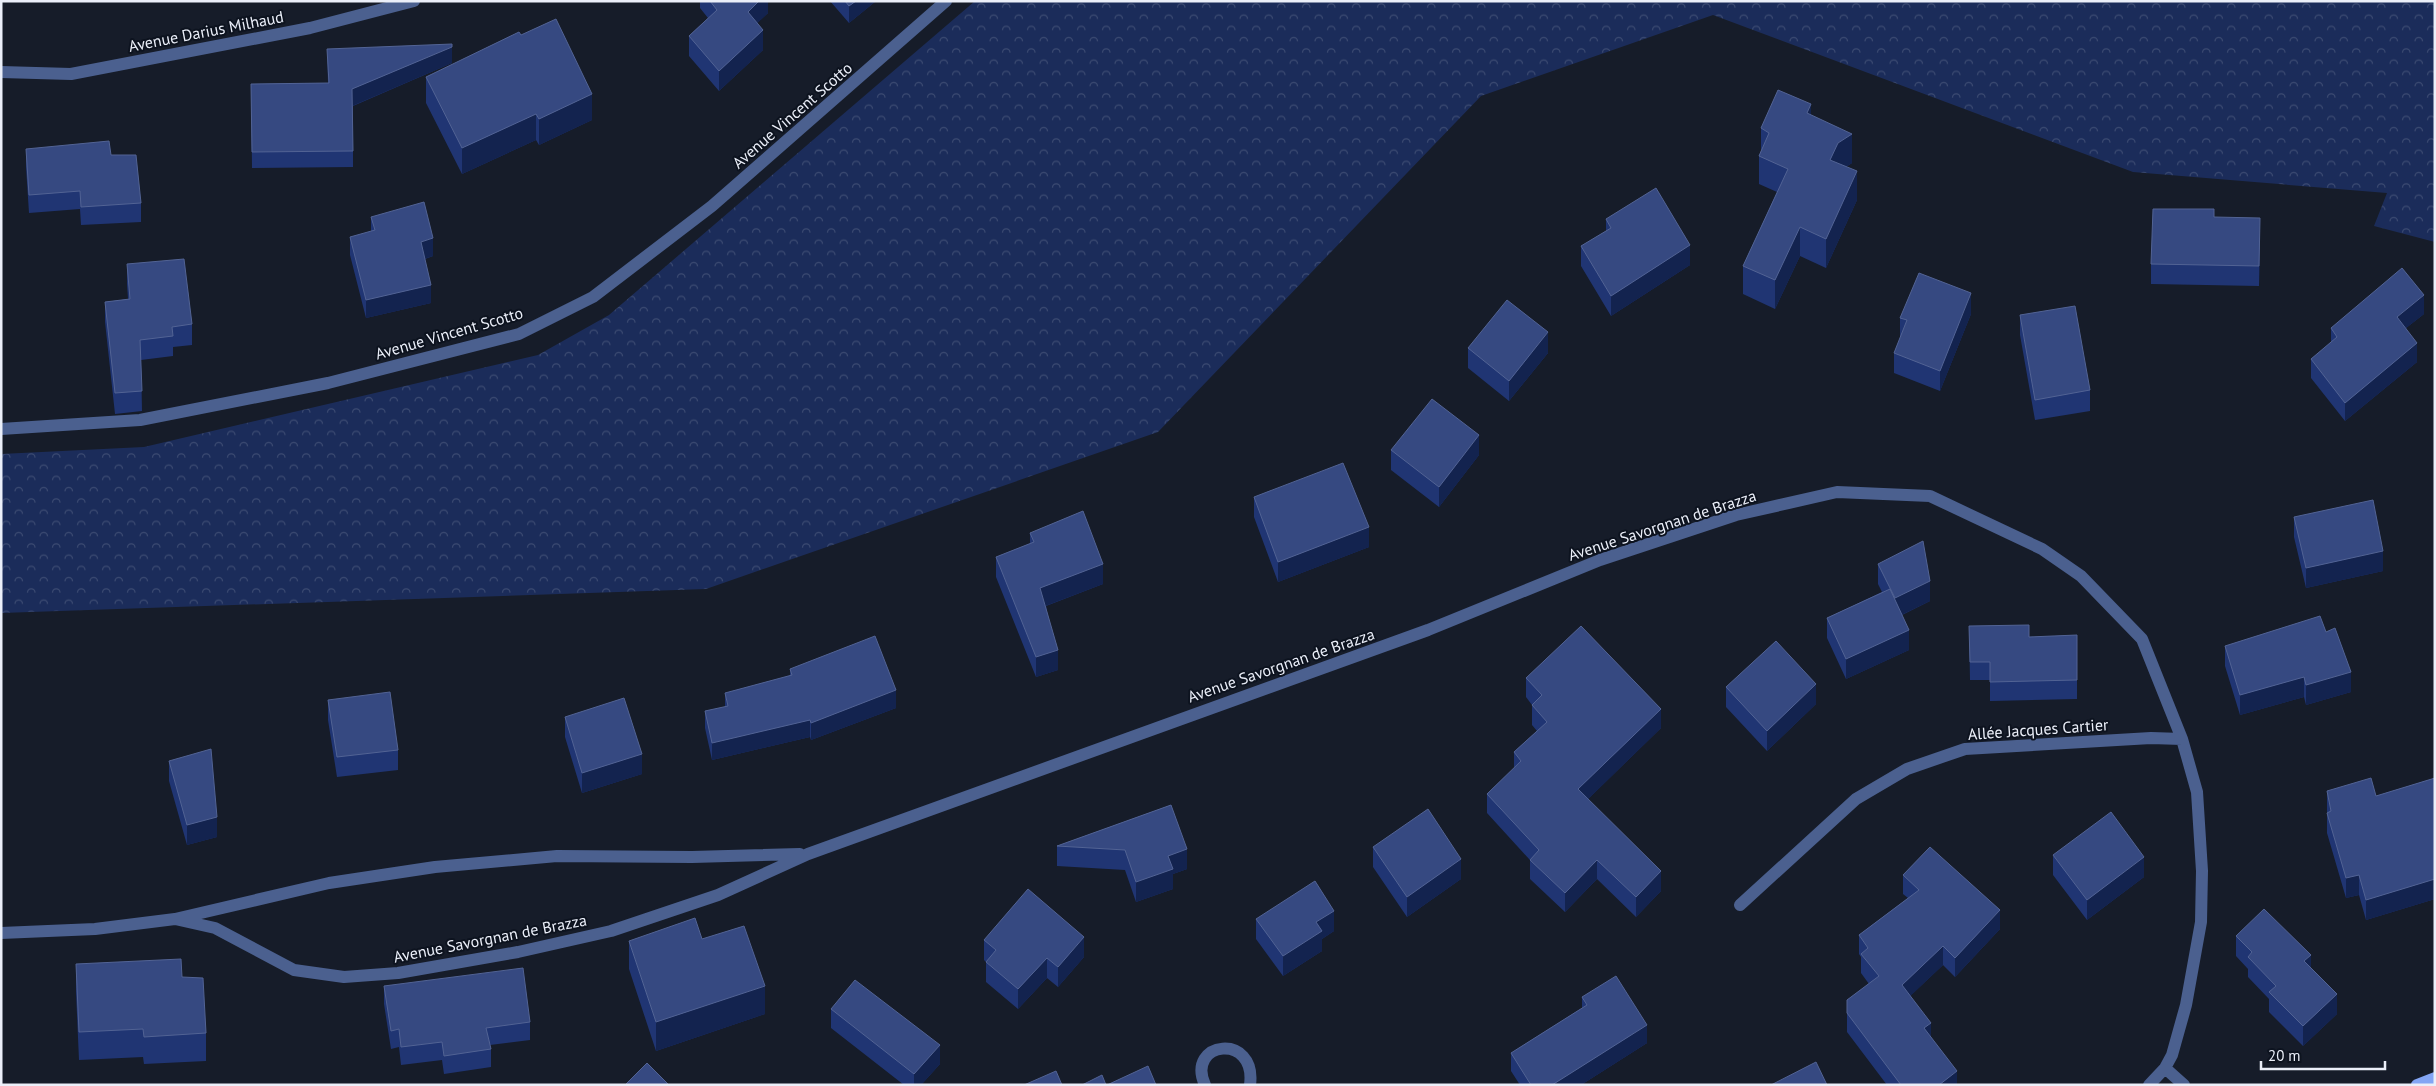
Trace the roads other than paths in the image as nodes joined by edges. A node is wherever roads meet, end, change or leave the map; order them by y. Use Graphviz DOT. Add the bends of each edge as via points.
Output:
graph roads {
  1 [pos="414,1"];
  2 [pos="946,1"];
  3 [pos="1,72"];
  4 [pos="1,429"];
  5 [pos="2182,739"];
  6 [pos="808,854"];
  7 [pos="1740,905"];
  8 [pos="175,920"];
  9 [pos="1,933"];
  10 [pos="2165,1068"];
  11 [pos="2435,1078"];
  12 [pos="1205,1085"];
  13 [pos="1250,1085"];
  14 [pos="2149,1085"];
  15 [pos="2184,1085"];
  16 [pos="2417,1085"];
  1 -- 3 [label="street, Avenue Darius Milhaud" via="310,28 71,74"];
  2 -- 4 [label="street, Avenue Vincent Scotto" via="705,212 593,298 519,334 328,383 140,420"];
  5 -- 6 [label="street, Avenue Savorgnan de Brazza" via="2142,639 2081,576 2042,549 1930,496 1837,492 1736,515 1600,560 1428,630"];
  5 -- 7 [label="street, Allée Jacques Cartier" via="1965,749 1907,769 1856,799"];
  5 -- 10 [label="street, Avenue Savorgnan de Brazza" via="2197,792 2202,871 2201,922 2186,1005 2172,1055"];
  6 -- 8 [label="street, Avenue Savorgnan de Brazza" via="557,856 435,867 329,883"];
  6 -- 8 [label="street, Avenue Savorgnan de Brazza" via="718,895 611,931 518,952 398,973 344,977 294,970 215,928"];
  8 -- 9 [label="street, Avenue Savorgnan de Brazza" via="95,929"];
  10 -- 14 [label="street"];
  10 -- 15 [label="street"];
  11 -- 16 [label="main road"];
  12 -- 13 [label="street" via="1201,1062 1219,1049 1232,1049 1249,1062"];
}
